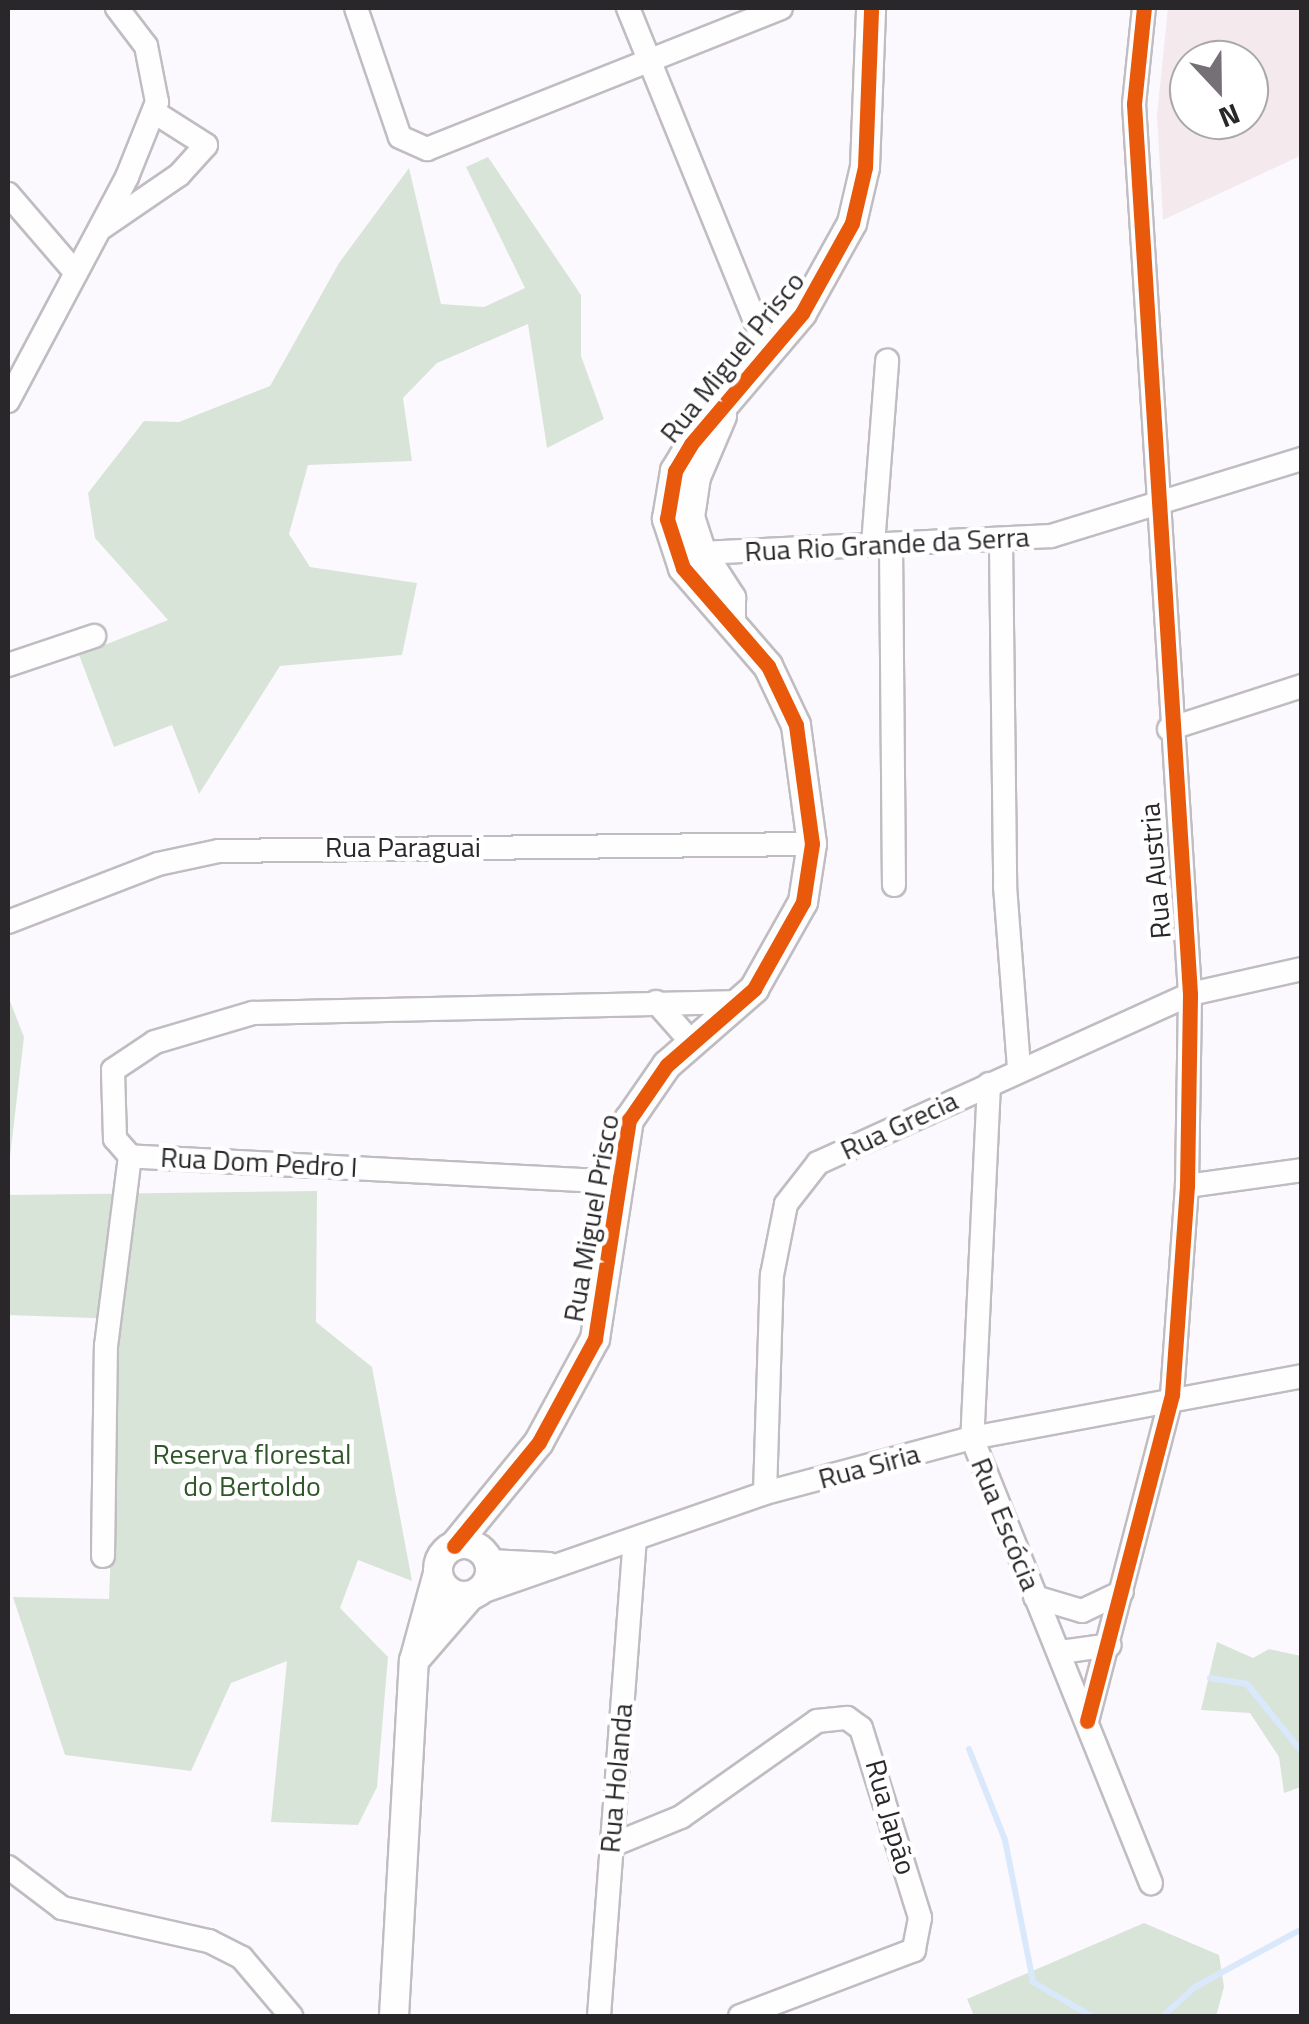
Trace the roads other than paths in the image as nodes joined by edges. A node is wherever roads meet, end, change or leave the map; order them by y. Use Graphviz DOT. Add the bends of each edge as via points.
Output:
graph roads {
  1 [pos="117,8"];
  2 [pos="356,8"];
  3 [pos="628,8"];
  4 [pos="781,8"];
  5 [pos="871,8"];
  6 [pos="1144,8"];
  7 [pos="647,58"];
  8 [pos="155,107"];
  9 [pos="8,194"];
  10 [pos="100,229"];
  11 [pos="76,272"];
  12 [pos="769,356"];
  13 [pos="887,361"];
  14 [pos="8,400"];
  15 [pos="722,416"];
  16 [pos="1302,460"];
  17 [pos="1155,508"];
  18 [pos="1001,542"];
  19 [pos="882,544"];
  20 [pos="702,554"];
  21 [pos="731,617"];
  22 [pos="94,636"];
  23 [pos="8,665"];
  24 [pos="1302,686"];
  25 [pos="1169,730"];
  26 [pos="812,844"];
  27 [pos="894,885"];
  28 [pos="8,922"];
  29 [pos="1302,969"];
  30 [pos="1190,994"];
  31 [pos="656,1002"];
  32 [pos="742,1002"];
  33 [pos="693,1044"];
  34 [pos="1018,1070"];
  35 [pos="989,1084"];
  36 [pos="130,1156"];
  37 [pos="1302,1170"];
  38 [pos="618,1182"];
  39 [pos="1187,1186"];
  40 [pos="1302,1376"];
  41 [pos="1172,1395"];
  42 [pos="972,1438"];
  43 [pos="505,1486"];
  44 [pos="765,1493"];
  45 [pos="635,1540"];
  46 [pos="454,1546"];
  47 [pos="103,1556"];
  48 [pos="487,1557"];
  49 [pos="563,1565"];
  50 [pos="438,1573"];
  51 [pos="1122,1592"];
  52 [pos="474,1594"];
  53 [pos="1034,1597"];
  54 [pos="1110,1644"];
  55 [pos="1061,1652"];
  56 [pos="414,1661"];
  57 [pos="1088,1721"];
  58 [pos="610,1846"];
  59 [pos="8,1868"];
  60 [pos="1151,1882"];
  61 [pos="291,2016"];
  62 [pos="394,2016"];
  63 [pos="598,2016"];
  64 [pos="740,2016"];
  1 -- 8 [label="street" via="146,46"];
  2 -- 7 [label="street" via="400,137 412,148 443,145"];
  3 -- 7 [label="street"];
  4 -- 7 [label="street"];
  5 -- 12 [label="street, Rua Miguel Prisco" via="866,151 852,223 832,271"];
  6 -- 17 [label="street, Rua Austria" via="1134,104"];
  7 -- 12 [label="street"];
  8 -- 10 [label="street"];
  8 -- 10 [label="street" via="206,145 179,174"];
  9 -- 11 [label="street"];
  10 -- 11 [label="street"];
  11 -- 14 [label="street"];
  12 -- 15 [label="street, Rua Miguel Prisco"];
  13 -- 19 [label="street"];
  15 -- 20 [label="street, Rua Miguel Prisco" via="691,496"];
  15 -- 21 [label="street, Rua Miguel Prisco" via="706,424 675,471 667,519 690,578 713,611"];
  16 -- 17 [label="street, Rua Rio Grande da Serra"];
  17 -- 18 [label="street, Rua Rio Grande da Serra"];
  17 -- 25 [label="street, Rua Austria"];
  18 -- 19 [label="street, Rua Rio Grande da Serra"];
  18 -- 34 [label="street" via="1004,866"];
  19 -- 20 [label="street, Rua Rio Grande da Serra"];
  19 -- 27 [label="street"];
  20 -- 21 [label="street, Rua Miguel Prisco" via="731,598"];
  21 -- 26 [label="street, Rua Miguel Prisco" via="768,666 796,725"];
  22 -- 23 [label="street"];
  24 -- 25 [label="street"];
  25 -- 30 [label="street, Rua Austria"];
  26 -- 28 [label="street, Rua Paraguai" via="219,851 158,864"];
  26 -- 32 [label="street, Rua Miguel Prisco" via="803,902"];
  29 -- 30 [label="street, Rua Grecia"];
  30 -- 34 [label="street, Rua Grecia"];
  30 -- 39 [label="street, Rua Austria"];
  31 -- 32 [label="street, Rua Dom Pedro I"];
  31 -- 33 [label="street"];
  31 -- 36 [label="street, Rua Dom Pedro I" via="223,1018 142,1048 113,1070 115,1139"];
  32 -- 33 [label="street, Rua Miguel Prisco"];
  33 -- 38 [label="street, Rua Miguel Prisco" via="656,1079 629,1120"];
  34 -- 35 [label="street, Rua Grecia"];
  35 -- 42 [label="street, Rua Escócia"];
  35 -- 44 [label="street, Rua Grecia" via="818,1162 786,1204 772,1275"];
  36 -- 38 [label="street, Rua Dom Pedro I"];
  36 -- 47 [label="street" via="106,1346"];
  37 -- 39 [label="street"];
  38 -- 43 [label="street, Rua Miguel Prisco" via="595,1339 571,1392"];
  39 -- 41 [label="street, Rua Austria"];
  40 -- 41 [label="street, Rua Siria"];
  41 -- 42 [label="street, Rua Siria"];
  41 -- 51 [label="street, Rua Austria"];
  42 -- 44 [label="street, Rua Siria"];
  42 -- 53 [label="street, Rua Escócia"];
  43 -- 46 [label="street, Rua Miguel Prisco"];
  43 -- 48 [label="street, Rua Miguel Prisco"];
  44 -- 45 [label="street, Rua Siria"];
  45 -- 49 [label="street, Rua Siria"];
  45 -- 58 [label="street, Rua Holanda"];
  46 -- 48 [label="street"];
  46 -- 50 [label="street, Rua Miguel Prisco"];
  48 -- 49 [label="street, Rua Siria"];
  48 -- 52 [label="street, Rua Miguel Prisco"];
  49 -- 52 [label="street, Rua Siria"];
  50 -- 52 [label="street" via="452,1593"];
  50 -- 56 [label="street, Rua Miguel Prisco"];
  51 -- 53 [label="street" via="1082,1610"];
  51 -- 54 [label="street, Rua Austria"];
  52 -- 56 [label="street, Rua Miguel Prisco"];
  53 -- 55 [label="street, Rua Escócia"];
  54 -- 55 [label="street"];
  54 -- 57 [label="street, Rua Austria"];
  55 -- 57 [label="street, Rua Escócia"];
  56 -- 62 [label="street, Rua Miguel Prisco"];
  57 -- 60 [label="street, Rua Escócia"];
  58 -- 63 [label="street, Rua Holanda"];
  58 -- 64 [label="street, Rua Japão" via="680,1817 817,1722 847,1718 861,1728 920,1918 914,1950"];
  59 -- 61 [label="street" via="62,1908 209,1941 242,1958"];
}
